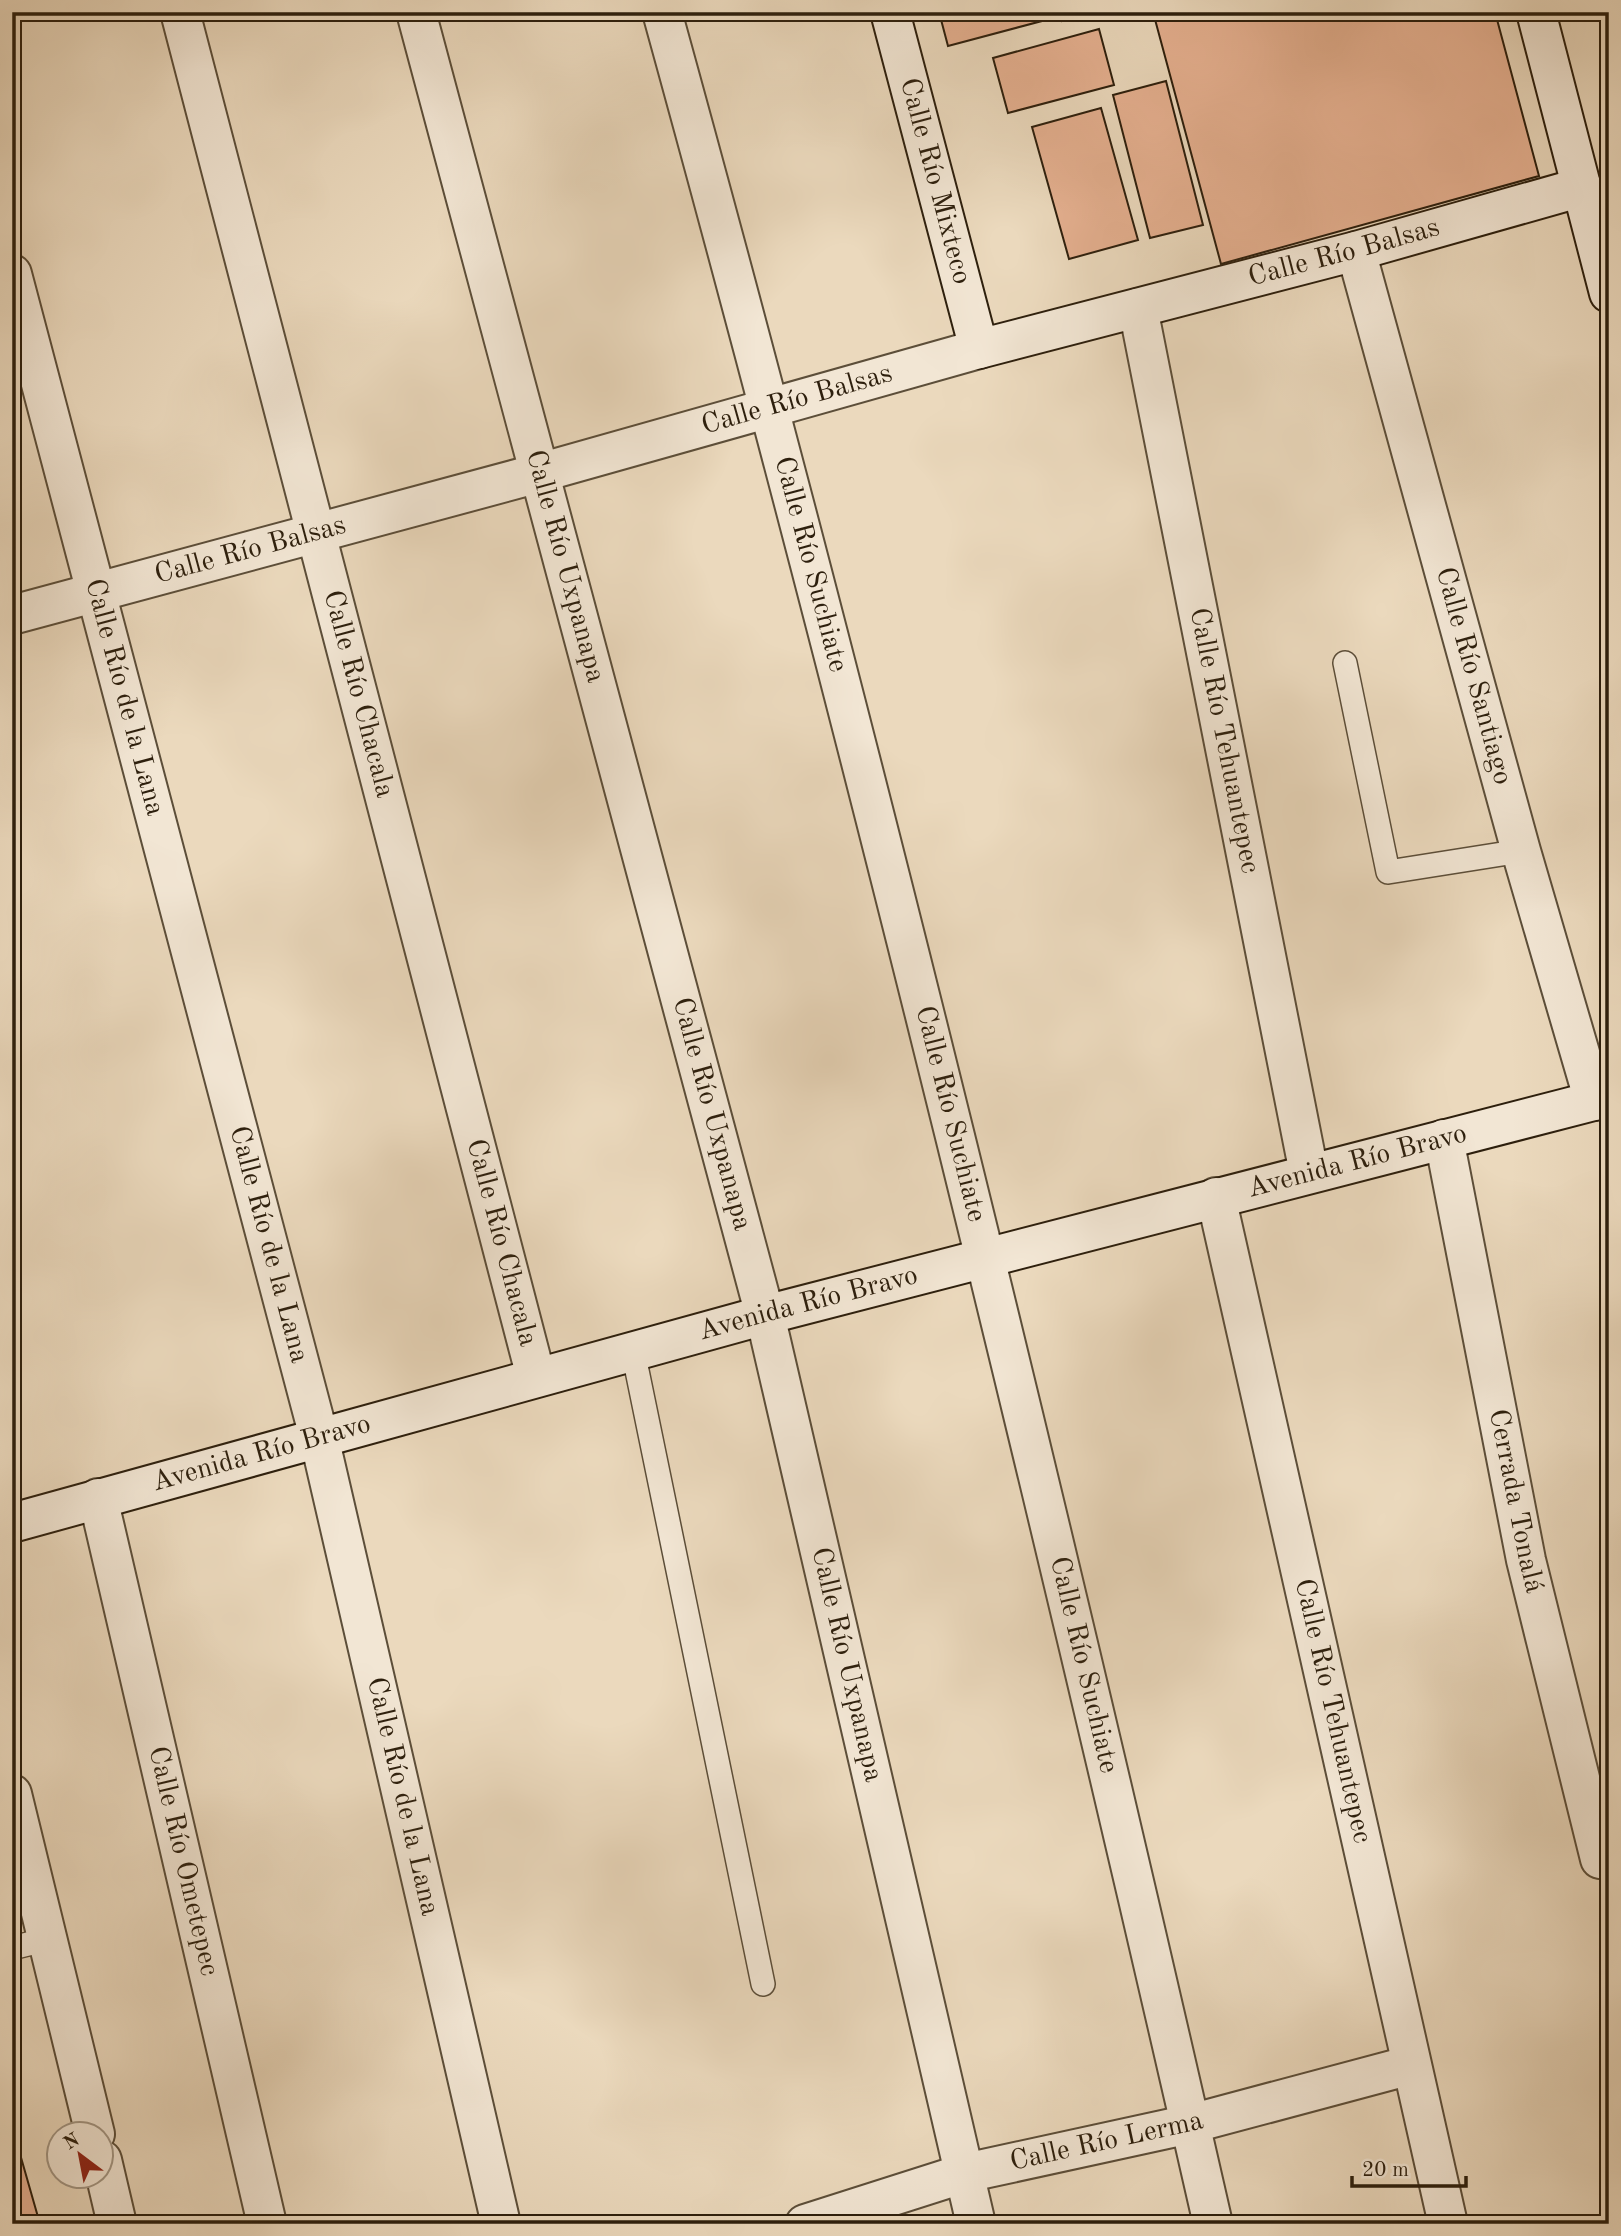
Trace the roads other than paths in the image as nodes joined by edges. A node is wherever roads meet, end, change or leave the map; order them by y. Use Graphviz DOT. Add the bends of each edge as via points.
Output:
graph roads {
  1 [pos="180,12"];
  2 [pos="416,12"];
  3 [pos="662,12"];
  4 [pos="890,12"];
  5 [pos="1536,12"];
  6 [pos="1582,187"];
  7 [pos="1356,251"];
  8 [pos="12,274"];
  9 [pos="1609,293"];
  10 [pos="1138,308"];
  11 [pos="979,349"];
  12 [pos="771,406"];
  13 [pos="539,473"];
  14 [pos="318,532"];
  15 [pos="96,590"];
  16 [pos="12,615"];
  17 [pos="1345,663"];
  18 [pos="1521,851"];
  19 [pos="1601,1099"];
  20 [pos="1444,1139"];
  21 [pos="1309,1173"];
  22 [pos="1216,1197"];
  23 [pos="986,1257"];
  24 [pos="765,1315"];
  25 [pos="633,1351"];
  26 [pos="536,1377"];
  27 [pos="319,1437"];
  28 [pos="98,1498"];
  29 [pos="12,1523"];
  30 [pos="12,1794"];
  31 [pos="1600,1859"];
  32 [pos="30,1943"];
  33 [pos="763,1984"];
  34 [pos="1411,2065"];
  35 [pos="90,2120"];
  36 [pos="1190,2124"];
  37 [pos="965,2173"];
  38 [pos="109,2190"];
  39 [pos="117,2224"];
  40 [pos="267,2224"];
  41 [pos="500,2224"];
  42 [pos="805,2224"];
  43 [pos="976,2224"];
  44 [pos="1213,2224"];
  45 [pos="1448,2224"];
  1 -- 14 [label="street, Calle Río Chacala"];
  2 -- 13 [label="street, Calle Río Uxpanapa"];
  3 -- 12 [label="street, Calle Río Suchiate"];
  4 -- 11 [label="street, Calle Río Mixteco"];
  5 -- 6 [label="street"];
  6 -- 7 [label="street, Calle Río Balsas"];
  6 -- 9 [label="street"];
  7 -- 10 [label="street, Calle Río Balsas"];
  7 -- 18 [label="street, Calle Río Santiago"];
  8 -- 15 [label="street, Calle Río de la Lana"];
  10 -- 11 [label="street, Calle Río Balsas"];
  10 -- 21 [label="street, Calle Río Tehuantepec"];
  11 -- 12 [label="street, Calle Río Balsas"];
  12 -- 13 [label="street, Calle Río Balsas"];
  12 -- 23 [label="street, Calle Río Suchiate"];
  13 -- 14 [label="street, Calle Río Balsas"];
  13 -- 24 [label="street, Calle Río Uxpanapa"];
  14 -- 15 [label="street, Calle Río Balsas"];
  14 -- 26 [label="street, Calle Río Chacala"];
  15 -- 16 [label="street, Calle Río Balsas"];
  15 -- 27 [label="street, Calle Río de la Lana"];
  17 -- 18 [label="lane" via="1388,872"];
  18 -- 19 [label="street, Calle Río Santiago"];
  19 -- 20 [label="street, Avenida Río Bravo"];
  20 -- 21 [label="street, Avenida Río Bravo"];
  20 -- 31 [label="street, Cerrada Tonalá" via="1526,1560"];
  21 -- 22 [label="street, Avenida Río Bravo"];
  22 -- 23 [label="street, Avenida Río Bravo"];
  22 -- 34 [label="street, Calle Río Tehuantepec"];
  23 -- 24 [label="street, Avenida Río Bravo"];
  23 -- 36 [label="street, Calle Río Suchiate"];
  24 -- 25 [label="street, Avenida Río Bravo"];
  24 -- 37 [label="street, Calle Río Uxpanapa"];
  25 -- 26 [label="street, Avenida Río Bravo"];
  25 -- 33 [label="lane"];
  26 -- 27 [label="street, Avenida Río Bravo"];
  27 -- 28 [label="street, Avenida Río Bravo"];
  27 -- 41 [label="street, Calle Río de la Lana"];
  28 -- 29 [label="street, Avenida Río Bravo"];
  28 -- 40 [label="street, Calle Río Ometepec"];
  30 -- 32 [label="street"];
  32 -- 35 [label="street"];
  34 -- 36 [label="street, Calle Río Lerma"];
  34 -- 45 [label="street, Calle Río Tehuantepec"];
  36 -- 37 [label="street, Calle Río Lerma"];
  36 -- 44 [label="street, Calle Río Suchiate"];
  37 -- 42 [label="street, Calle Río Lerma"];
  37 -- 43 [label="street, Calle Río Uxpanapa"];
  38 -- 39 [label="street"];
}
